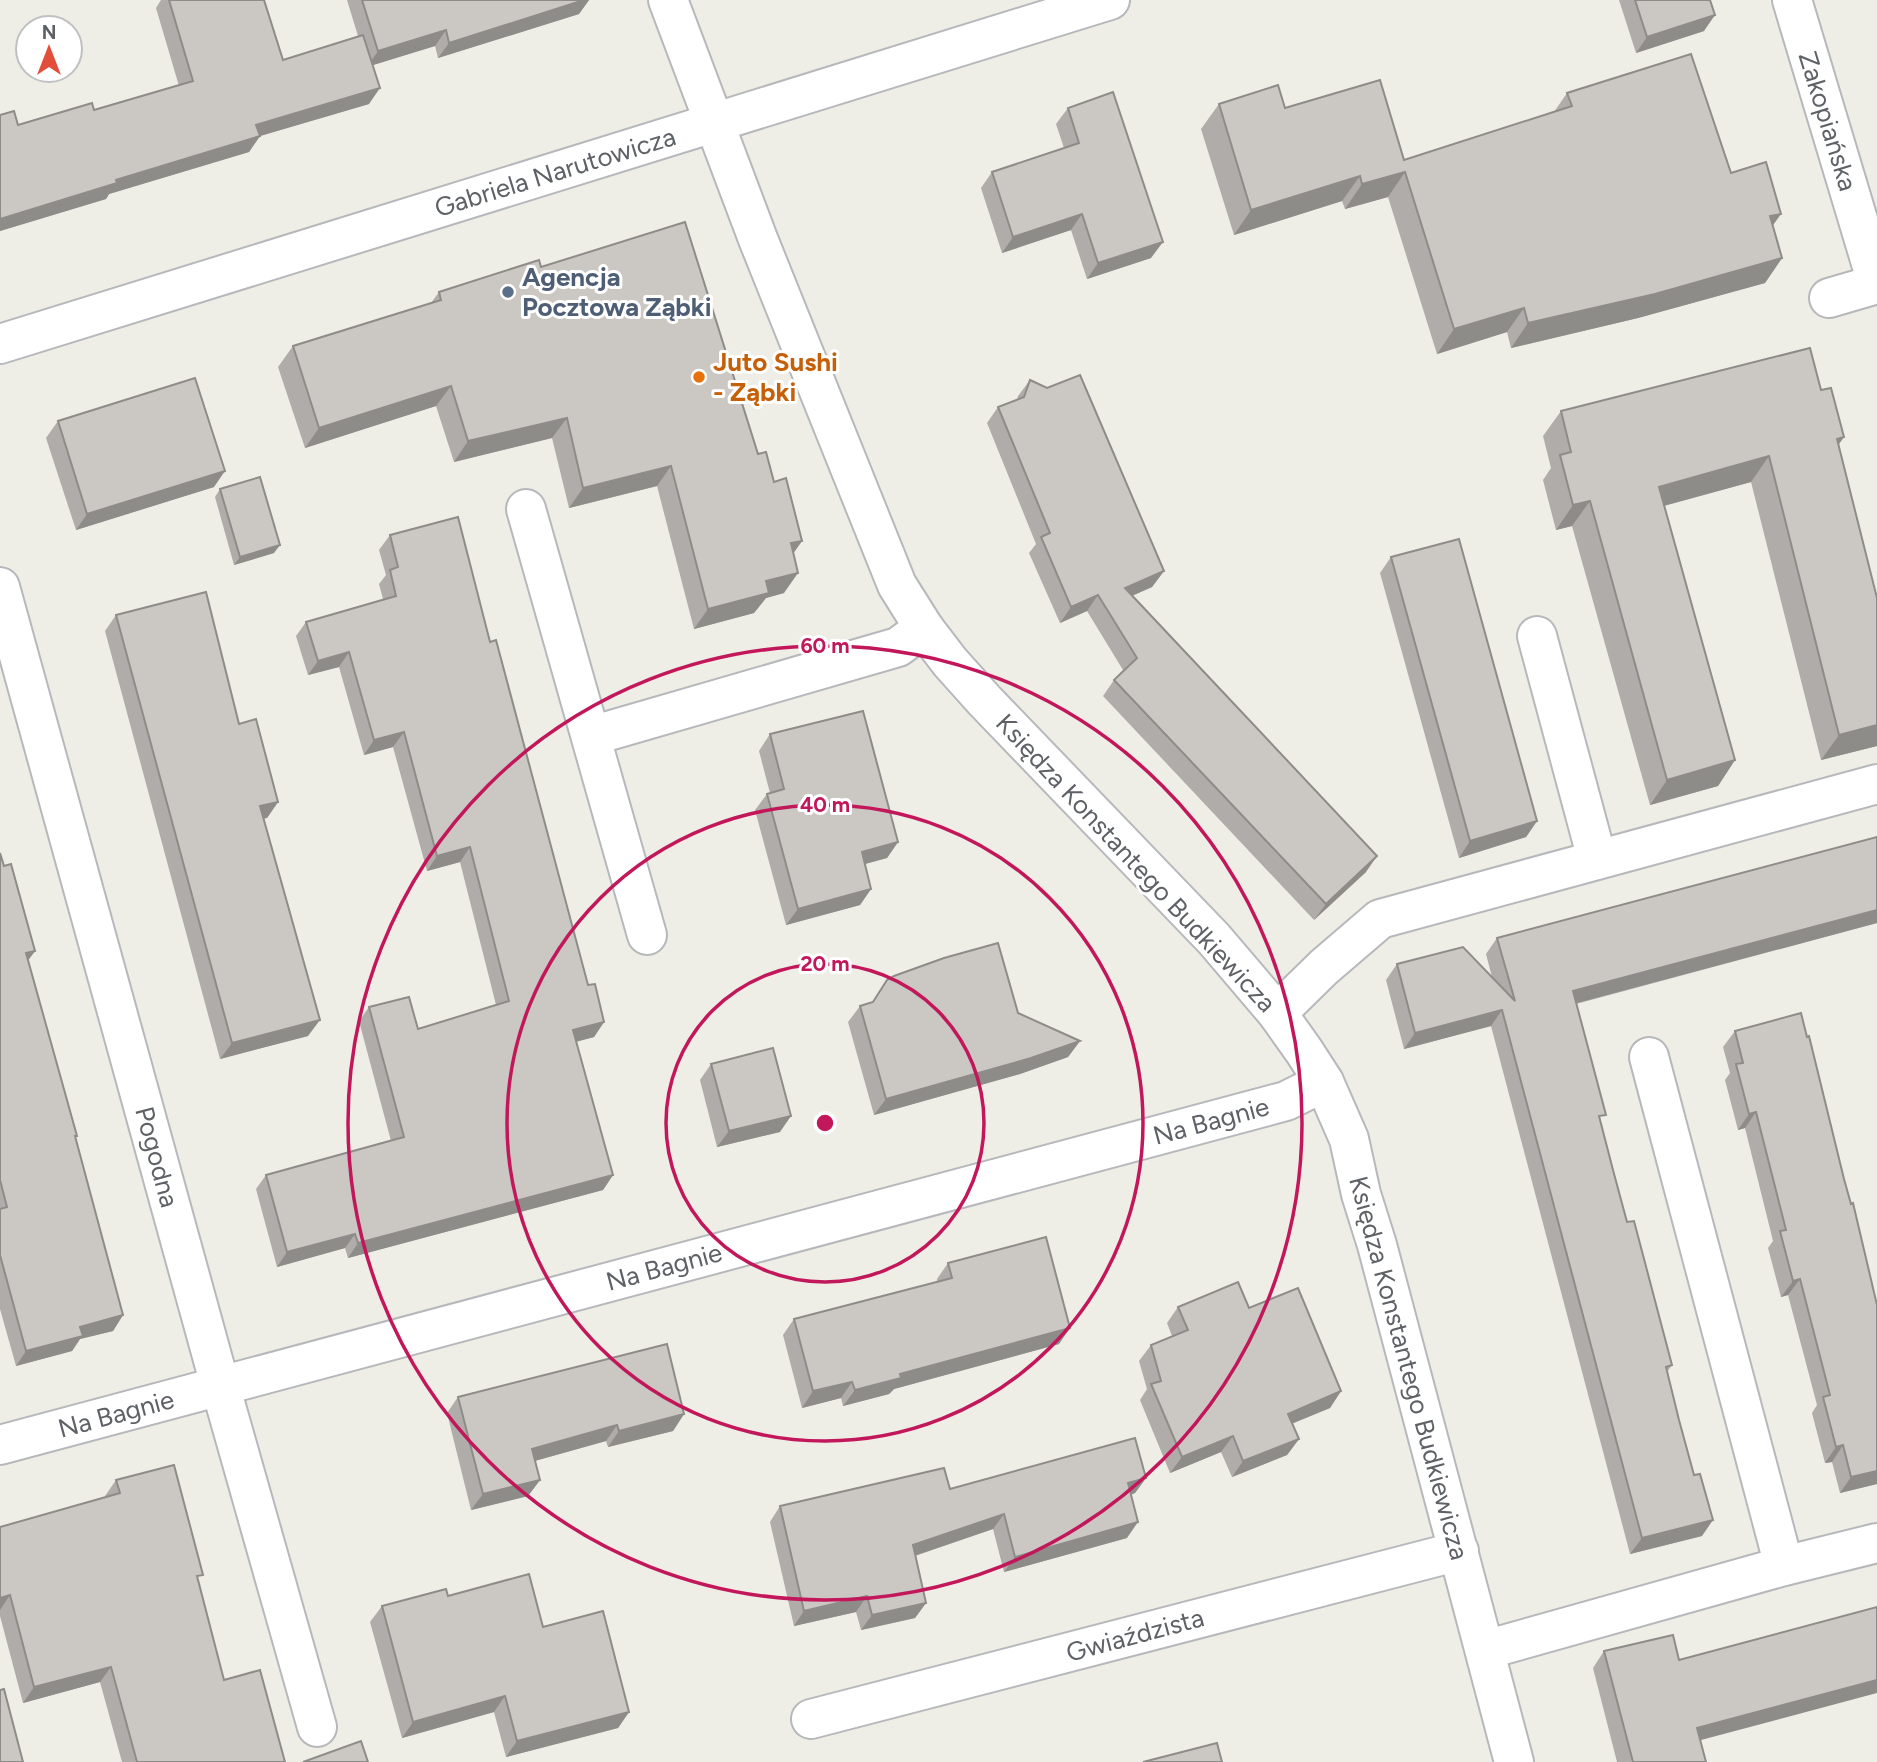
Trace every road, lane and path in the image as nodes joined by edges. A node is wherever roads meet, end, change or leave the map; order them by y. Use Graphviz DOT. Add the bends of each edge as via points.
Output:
graph roads {
  1 [pos="668,0"];
  2 [pos="1110,0"];
  3 [pos="1792,0"];
  4 [pos="714,122"];
  5 [pos="1877,283"];
  6 [pos="1829,298"];
  7 [pos="0,345"];
  8 [pos="526,509"];
  9 [pos="0,587"];
  10 [pos="924,628"];
  11 [pos="1537,636"];
  12 [pos="591,736"];
  13 [pos="1877,784"];
  14 [pos="1597,859"];
  15 [pos="647,935"];
  16 [pos="1276,1013"];
  17 [pos="1649,1057"];
  18 [pos="1324,1082"];
  19 [pos="220,1385"];
  20 [pos="0,1445"];
  21 [pos="1877,1543"];
  22 [pos="1459,1551"];
  23 [pos="1784,1566"];
  24 [pos="1485,1650"];
  25 [pos="811,1719"];
  26 [pos="317,1727"];
  27 [pos="1514,1762"];
  1 -- 4 [label="street, Księdza Konstantego Budkiewicza"];
  2 -- 4 [label="street, Gabriela Narutowicza"];
  3 -- 5 [label="street, Zakopiańska"];
  4 -- 7 [label="street, Gabriela Narutowicza"];
  4 -- 10 [label="street, Księdza Konstantego Budkiewicza" via="884,556"];
  5 -- 6 [label="street"];
  8 -- 12 [label="street"];
  9 -- 19 [label="street, Pogodna"];
  10 -- 12 [label="street" via="898,647"];
  10 -- 16 [label="street, Księdza Konstantego Budkiewicza" via="984,700 1183,905"];
  11 -- 14 [label="street"];
  12 -- 15 [label="street"];
  13 -- 14 [label="street"];
  14 -- 16 [label="street" via="1380,919"];
  16 -- 18 [label="street, Księdza Konstantego Budkiewicza"];
  17 -- 23 [label="street"];
  18 -- 19 [label="street, Na Bagnie" via="1286,1101"];
  18 -- 22 [label="street, Księdza Konstantego Budkiewicza" via="1349,1139"];
  19 -- 20 [label="street, Na Bagnie"];
  19 -- 26 [label="street, Pogodna"];
  21 -- 23 [label="street"];
  22 -- 24 [label="street, Księdza Konstantego Budkiewicza"];
  22 -- 25 [label="street, Gwiaździsta"];
  23 -- 24 [label="street"];
  24 -- 27 [label="street, Księdza Konstantego Budkiewicza"];
}
